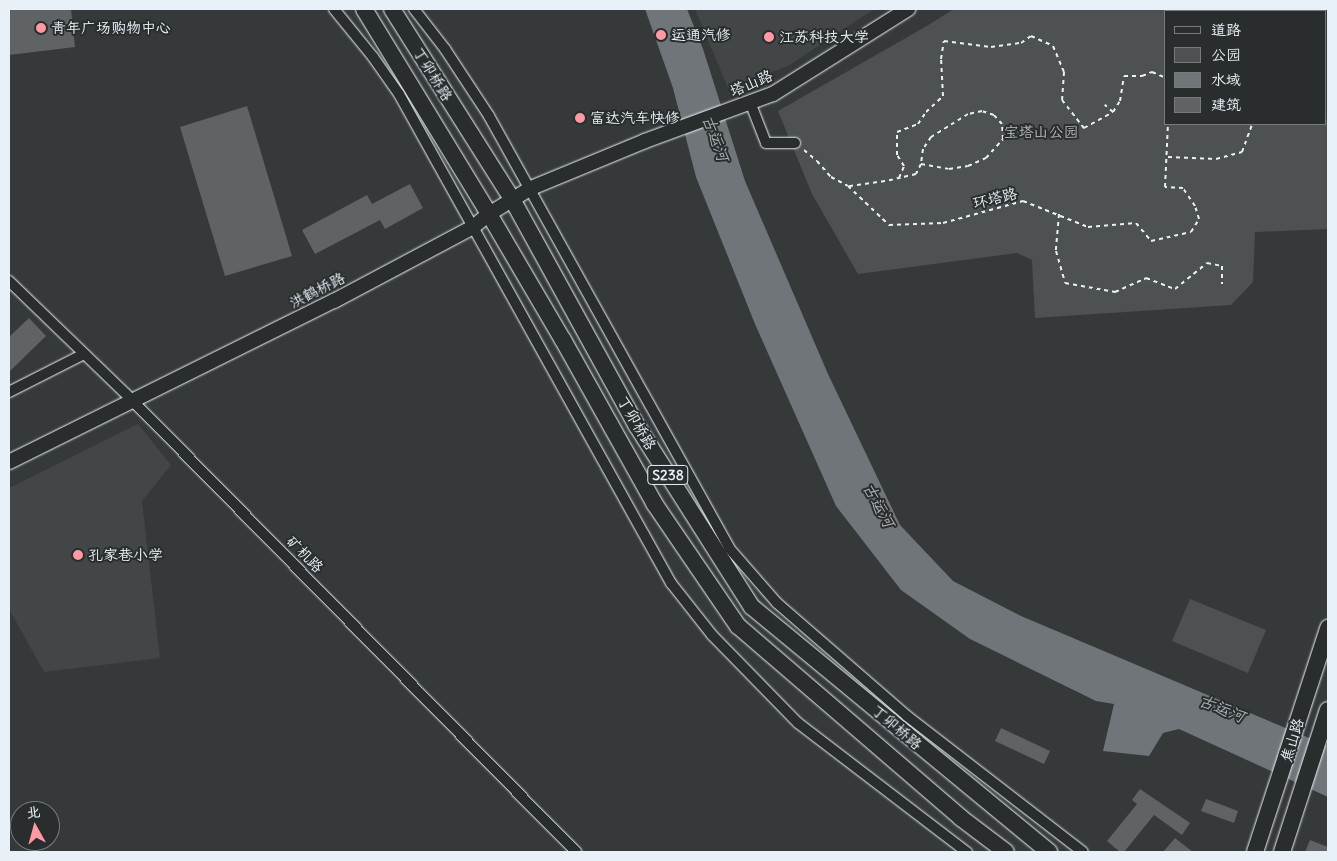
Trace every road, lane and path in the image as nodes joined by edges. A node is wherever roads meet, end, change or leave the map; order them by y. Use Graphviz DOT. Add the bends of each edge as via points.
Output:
graph roads {
  1 [pos="334,9"];
  2 [pos="364,9"];
  3 [pos="392,9"];
  4 [pos="414,9"];
  5 [pos="908,9"];
  6 [pos="1164,77"];
  7 [pos="750,102"];
  8 [pos="1105,105"];
  9 [pos="1113,112"];
  10 [pos="1168,125"];
  11 [pos="1252,125"];
  12 [pos="795,143"];
  13 [pos="1168,157"];
  14 [pos="921,164"];
  15 [pos="899,178"];
  16 [pos="848,186"];
  17 [pos="531,188"];
  18 [pos="512,199"];
  19 [pos="490,214"];
  20 [pos="1059,214"];
  21 [pos="473,227"];
  22 [pos="9,281"];
  23 [pos="1222,284"];
  24 [pos="84,354"];
  25 [pos="9,392"];
  26 [pos="131,399"];
  27 [pos="9,462"];
  28 [pos="1328,628"];
  29 [pos="1328,710"];
  30 [pos="576,852"];
  31 [pos="967,852"];
  32 [pos="1006,852"];
  33 [pos="1049,852"];
  34 [pos="1083,852"];
  35 [pos="1255,852"];
  36 [pos="1282,852"];
  1 -- 21 [label="street" via="374,57 399,94"];
  2 -- 19 [label="main road, 丁卯桥路 / S238"];
  3 -- 18 [label="main road, 丁卯桥路 / S238"];
  4 -- 17 [label="street" via="465,78"];
  5 -- 7 [label="street, 塔山路" via="773,94"];
  6 -- 9 [label="path" via="1152,72 1142,76 1124,76 1120,101"];
  7 -- 12 [label="street" via="766,144"];
  7 -- 17 [label="street, 塔山路"];
  8 -- 9 [label="path"];
  9 -- 15 [label="path" via="1084,128 1062,100 1064,72 1053,46 1031,36 1021,43 992,47 944,41 941,58 943,96 918,124 897,132 897,155 904,166"];
  10 -- 13 [label="path"];
  11 -- 13 [label="path" via="1242,152 1216,159"];
  12 -- 16 [label="path, 环塔路" via="831,177"];
  13 -- 20 [label="path, 环塔路" via="1165,187 1183,188 1195,206 1199,219 1191,232 1151,241 1136,223 1088,227"];
  14 -- 14 [label="path" via="923,149 931,137 968,114 982,111 994,115 1002,124 1003,139 986,158 968,166 948,169"];
  14 -- 15 [label="path" via="916,174"];
  15 -- 16 [label="path"];
  16 -- 20 [label="path, 环塔路" via="889,225 943,223 1024,201"];
  17 -- 18 [label="street, 塔山路"];
  17 -- 34 [label="street" via="730,548 777,604 907,716"];
  18 -- 19 [label="street, 洪鹤桥路"];
  18 -- 33 [label="main road, 丁卯桥路 / S238" via="637,426 752,607"];
  19 -- 21 [label="street, 洪鹤桥路"];
  19 -- 32 [label="main road, 丁卯桥路 / S238" via="654,503 738,626 953,812"];
  20 -- 23 [label="path" via="1056,251 1065,283 1115,292 1146,278 1175,289 1207,263 1222,266"];
  21 -- 26 [label="street, 洪鹤桥路" via="334,300"];
  21 -- 31 [label="street" via="671,583 712,635 798,723"];
  22 -- 24 [label="street, 矿机路"];
  24 -- 25 [label="street"];
  24 -- 26 [label="street, 矿机路"];
  26 -- 27 [label="street, 洪鹤桥路"];
  26 -- 30 [label="street, 矿机路"];
  28 -- 35 [label="main road, 焦山路"];
  29 -- 36 [label="main road, 焦山路"];
}
